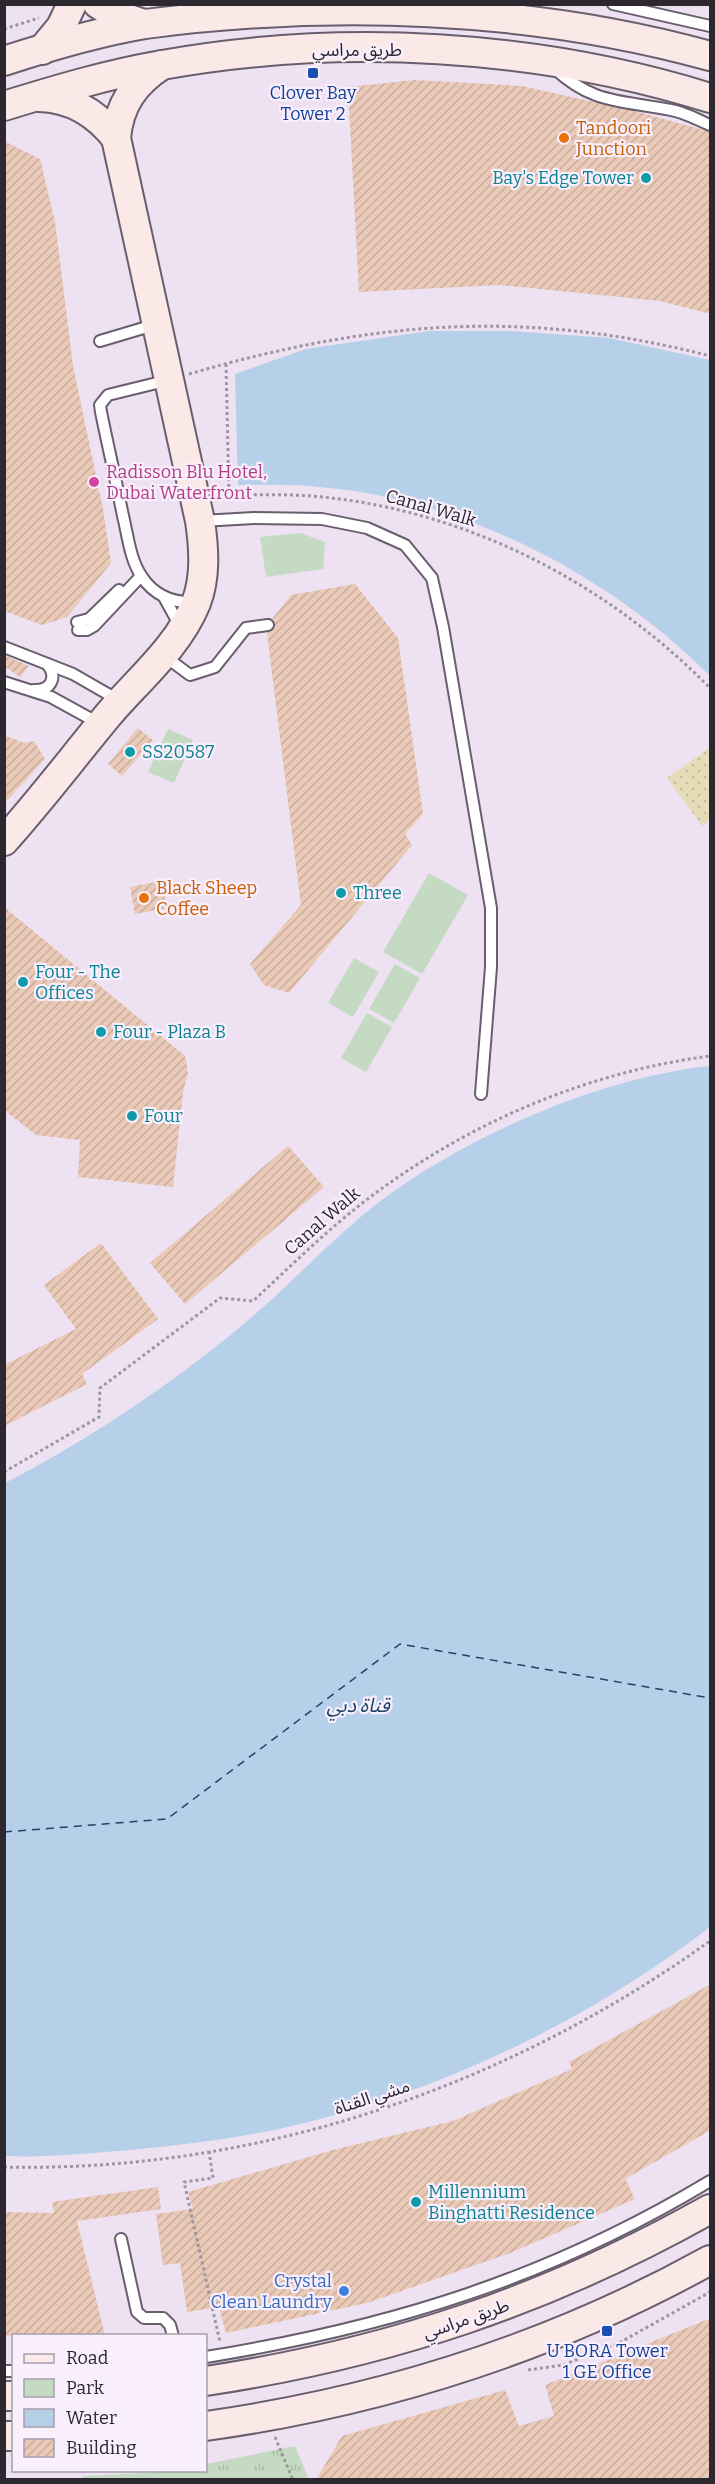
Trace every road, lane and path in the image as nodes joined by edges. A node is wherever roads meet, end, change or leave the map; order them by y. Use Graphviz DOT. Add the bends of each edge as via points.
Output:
graph roads {
  1 [pos="98,4"];
  2 [pos="613,4"];
  3 [pos="380,6"];
  4 [pos="638,7"];
  5 [pos="60,10"];
  6 [pos="211,10"];
  7 [pos="144,24"];
  8 [pos="711,26"];
  9 [pos="4,29"];
  10 [pos="42,50"];
  11 [pos="711,56"];
  12 [pos="4,61"];
  13 [pos="547,62"];
  14 [pos="162,65"];
  15 [pos="34,97"];
  16 [pos="711,98"];
  17 [pos="4,106"];
  18 [pos="711,125"];
  19 [pos="116,138"];
  20 [pos="157,324"];
  21 [pos="100,341"];
  22 [pos="711,356"];
  23 [pos="226,364"];
  24 [pos="170,380"];
  25 [pos="200,521"];
  26 [pos="139,573"];
  27 [pos="164,597"];
  28 [pos="196,602"];
  29 [pos="268,625"];
  30 [pos="77,626"];
  31 [pos="182,632"];
  32 [pos="4,647"];
  33 [pos="163,655"];
  34 [pos="47,664"];
  35 [pos="4,682"];
  36 [pos="711,688"];
  37 [pos="34,690"];
  38 [pos="120,701"];
  39 [pos="100,724"];
  40 [pos="4,841"];
  41 [pos="711,1056"];
  42 [pos="481,1094"];
  43 [pos="4,1472"];
  44 [pos="711,1941"];
  45 [pos="209,2151"];
  46 [pos="4,2167"];
  47 [pos="711,2181"];
  48 [pos="711,2209"];
  49 [pos="121,2239"];
  50 [pos="711,2260"];
  51 [pos="408,2326"];
  52 [pos="172,2334"];
  53 [pos="223,2355"];
  54 [pos="207,2357"];
  55 [pos="207,2381"];
  56 [pos="207,2426"];
  57 [pos="274,2437"];
  58 [pos="293,2480"];
  1 -- 7 [label="street"];
  2 -- 4 [label="lane"];
  3 -- 6 [label="street"];
  3 -- 11 [label="street" via="550,21"];
  4 -- 8 [label="lane"];
  5 -- 9 [label="path"];
  5 -- 10 [label="street" via="61,27"];
  6 -- 7 [label="street"];
  7 -- 10 [label="street"];
  10 -- 12 [label="street"];
  13 -- 14 [label="street, طريق مراسي" via="451,52 354,48 258,53"];
  13 -- 16 [label="street, طريق مراسي"];
  13 -- 18 [label="lane" via="590,95 674,110"];
  14 -- 15 [label="street, طريق مراسي"];
  14 -- 19 [label="street" via="128,95 119,116"];
  15 -- 17 [label="street, طريق مراسي"];
  15 -- 19 [label="street" via="81,106"];
  19 -- 20 [label="street"];
  20 -- 21 [label="lane"];
  20 -- 24 [label="street"];
  22 -- 23 [label="path" via="591,332 463,325 336,339"];
  23 -- 24 [label="path"];
  23 -- 36 [label="path, Canal Walk" via="229,495 310,496 355,502 400,510 486,537 567,576 606,600"];
  24 -- 25 [label="street"];
  24 -- 26 [label="lane" via="108,395 100,405"];
  25 -- 28 [label="street" via="204,555"];
  25 -- 42 [label="lane" via="322,519 367,528 405,545 432,578 491,908 491,967"];
  26 -- 27 [label="lane"];
  26 -- 30 [label="lane"];
  27 -- 28 [label="lane"];
  27 -- 31 [label="lane"];
  28 -- 31 [label="street"];
  29 -- 33 [label="lane" via="246,628 215,667 190,675"];
  31 -- 33 [label="street"];
  32 -- 34 [label="lane"];
  33 -- 38 [label="street"];
  34 -- 37 [label="lane" via="53,679 42,691"];
  34 -- 38 [label="lane"];
  35 -- 37 [label="lane"];
  37 -- 39 [label="lane"];
  38 -- 39 [label="street"];
  39 -- 40 [label="street"];
  41 -- 43 [label="path, Canal Walk" via="653,1066 566,1091 483,1126 443,1148 368,1198 253,1301 220,1298 100,1388 99,1417"];
  44 -- 45 [label="path, مشي القناة" via="593,2017 455,2084 358,2117"];
  45 -- 46 [label="path, مشي القناة" via="82,2165"];
  45 -- 53 [label="path" via="213,2178 184,2182"];
  47 -- 51 [label="lane" via="578,2252 464,2297"];
  48 -- 51 [label="street, طريق مراسي" via="565,2283 489,2312"];
  49 -- 52 [label="lane" via="137,2312 144,2318 163,2318"];
  50 -- 56 [label="street" via="577,2326 472,2365 316,2408"];
  51 -- 53 [label="lane" via="345,2331"];
  51 -- 55 [label="street, طريق مراسي" via="288,2367"];
  53 -- 54 [label="lane"];
  57 -- 58 [label="path"];
}
